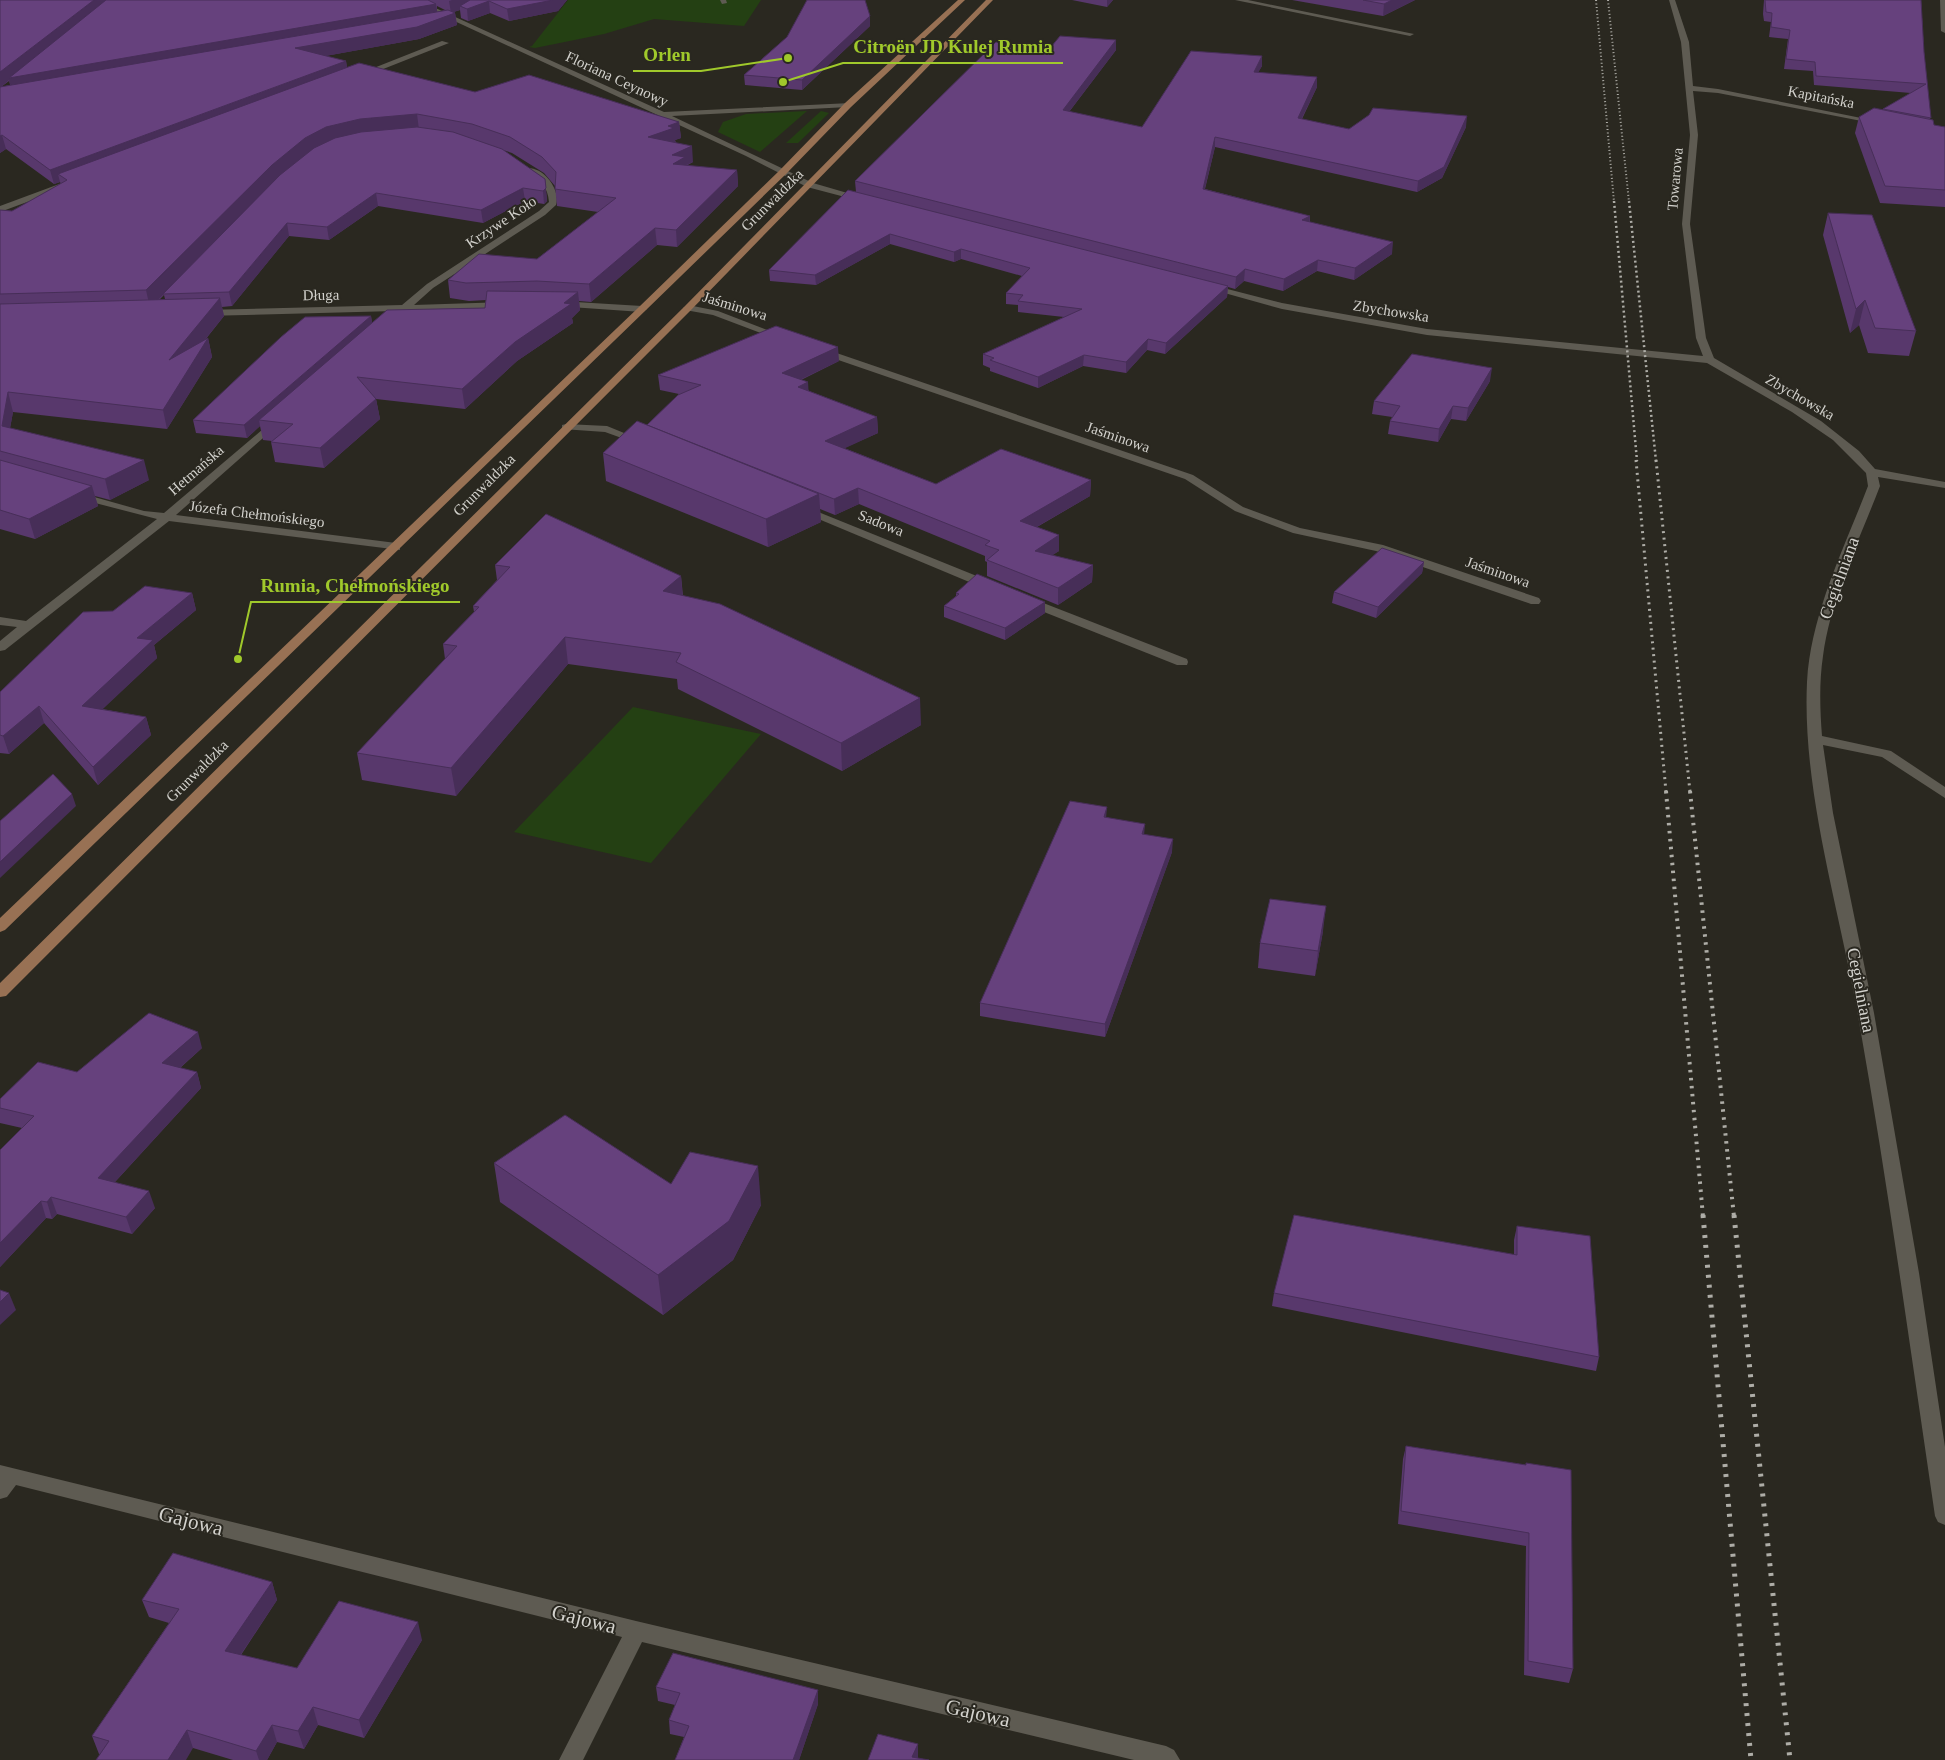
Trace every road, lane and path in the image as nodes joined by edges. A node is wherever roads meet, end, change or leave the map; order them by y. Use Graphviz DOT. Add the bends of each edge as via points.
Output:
graph roads {
  1 [pos="412,0"];
  2 [pos="962,0"];
  3 [pos="990,0"];
  4 [pos="1238,0"];
  5 [pos="1672,0"];
  6 [pos="1944,2"];
  7 [pos="459,15"];
  8 [pos="451,18"];
  9 [pos="431,21"];
  10 [pos="1945,31"];
  11 [pos="1410,34"];
  12 [pos="445,43"];
  13 [pos="352,78"];
  14 [pos="1691,88"];
  15 [pos="848,105"];
  16 [pos="738,112"];
  17 [pos="662,114"];
  18 [pos="722,120"];
  19 [pos="1888,124"];
  20 [pos="518,163"];
  21 [pos="783,172"];
  22 [pos="74,182"];
  23 [pos="810,186"];
  24 [pos="876,202"];
  25 [pos="0,209"];
  26 [pos="1199,285"];
  27 [pos="520,304"];
  28 [pos="548,304"];
  29 [pos="405,308"];
  30 [pos="688,308"];
  31 [pos="642,309"];
  32 [pos="192,313"];
  33 [pos="375,334"];
  34 [pos="1710,360"];
  35 [pos="286,412"];
  36 [pos="566,428"];
  37 [pos="653,447"];
  38 [pos="1871,472"];
  39 [pos="1945,485"];
  40 [pos="67,492"];
  41 [pos="790,503"];
  42 [pos="167,517"];
  43 [pos="396,547"];
  44 [pos="999,589"];
  45 [pos="1018,597"];
  46 [pos="1535,601"];
  47 [pos="0,621"];
  48 [pos="28,624"];
  49 [pos="0,647"];
  50 [pos="1182,662"];
  51 [pos="1815,740"];
  52 [pos="1945,794"];
  53 [pos="0,927"];
  54 [pos="0,992"];
  55 [pos="4,1480"];
  56 [pos="1945,1516"];
  57 [pos="636,1631"];
  58 [pos="571,1760"];
  59 [pos="1168,1760"];
  1 -- 8 [label="street, Floriana Ceynowy"];
  2 -- 15 [label="main road, Grunwaldzka"];
  3 -- 23 [label="main road, Grunwaldzka"];
  4 -- 11 [label="street"];
  5 -- 14 [label="street, Towarowa" via="1685,42"];
  6 -- 10 [label="street"];
  7 -- 8 [label="street"];
  8 -- 9 [label="street"];
  8 -- 17 [label="street, Floriana Ceynowy"];
  12 -- 13 [label="street"];
  14 -- 19 [label="street, Kapitańska"];
  14 -- 34 [label="street, Towarowa" via="1694,135 1686,224 1701,338"];
  15 -- 16 [label="street"];
  15 -- 21 [label="main road, Grunwaldzka"];
  16 -- 17 [label="street"];
  16 -- 18 [label="street"];
  17 -- 21 [label="street, Floriana Ceynowy" via="702,130"];
  20 -- 29 [label="street, Krzywe Koło" via="539,175 552,190 552,203 542,213 430,286"];
  21 -- 23 [label="street, Floriana Ceynowy"];
  21 -- 31 [label="main road, Grunwaldzka"];
  22 -- 25 [label="street"];
  23 -- 24 [label="street"];
  23 -- 30 [label="main road, Grunwaldzka"];
  26 -- 34 [label="street, Zbychowska" via="1282,306 1428,332"];
  27 -- 29 [label="street, Długa"];
  28 -- 31 [label="street"];
  29 -- 32 [label="street, Długa"];
  29 -- 33 [label="street"];
  30 -- 36 [label="main road, Grunwaldzka"];
  30 -- 46 [label="street, Jaśminowa" via="715,314 1190,477 1239,509 1297,531 1379,548"];
  31 -- 43 [label="main road, Grunwaldzka"];
  34 -- 38 [label="street, Zbychowska" via="1834,435 1859,455"];
  35 -- 42 [label="street, Hetmańska"];
  36 -- 37 [label="street" via="607,428"];
  36 -- 54 [label="main road, Grunwaldzka"];
  38 -- 39 [label="street"];
  38 -- 51 [label="street, Cegielniana" via="1874,486 1836,579 1822,624 1814,681"];
  40 -- 42 [label="street, Józefa Chełmońskiego" via="144,514"];
  41 -- 44 [label="street, Sadowa"];
  42 -- 43 [label="street, Józefa Chełmońskiego"];
  42 -- 48 [label="street, Hetmańska"];
  43 -- 53 [label="main road, Grunwaldzka"];
  45 -- 50 [label="street"];
  47 -- 48 [label="street"];
  48 -- 49 [label="street, Hetmańska"];
  51 -- 52 [label="street" via="1886,754"];
  51 -- 56 [label="street, Cegielniana" via="1824,809 1894,1161"];
  55 -- 57 [label="street, Gajowa"];
  57 -- 58 [label="street"];
  57 -- 59 [label="street, Gajowa"];
}
